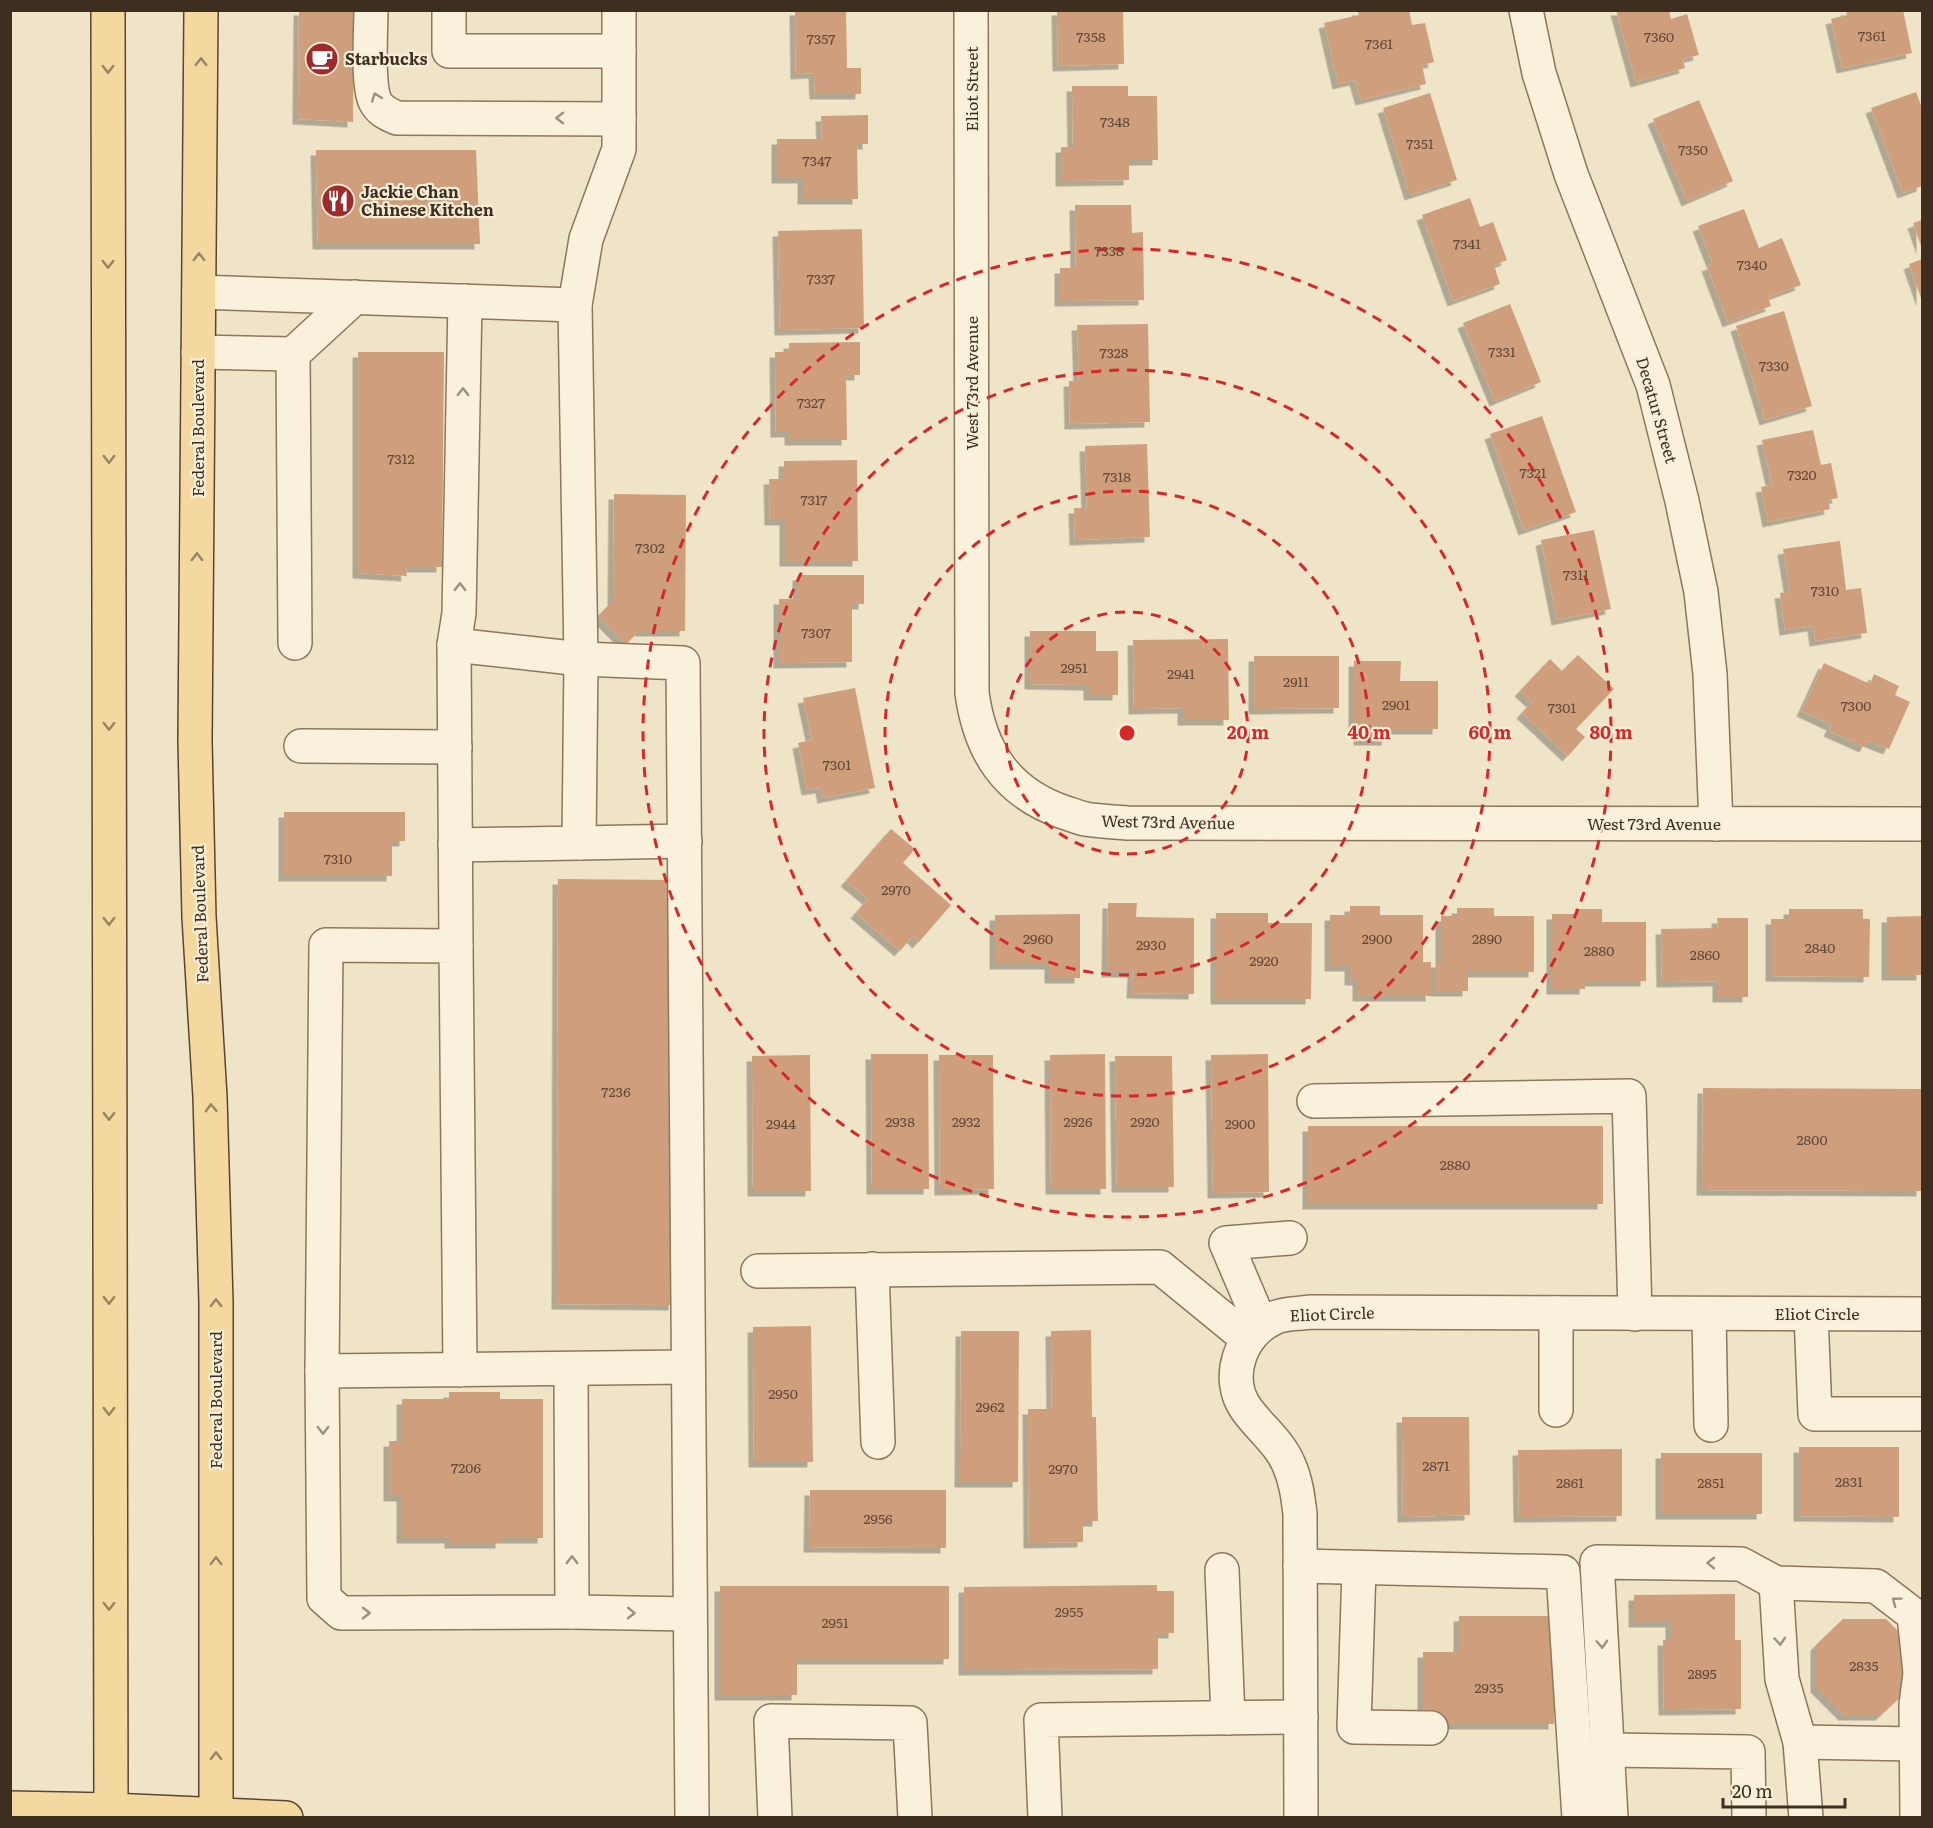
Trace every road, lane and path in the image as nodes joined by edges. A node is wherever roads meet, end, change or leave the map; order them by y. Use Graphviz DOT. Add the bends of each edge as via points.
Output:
graph roads {
  1 [pos="108,10"];
  2 [pos="201,10"];
  3 [pos="371,10"];
  4 [pos="449,10"];
  5 [pos="619,10"];
  6 [pos="971,10"];
  7 [pos="1526,10"];
  8 [pos="619,51"];
  9 [pos="619,119"];
  10 [pos="972,168"];
  11 [pos="199,292"];
  12 [pos="355,297"];
  13 [pos="465,301"];
  14 [pos="575,305"];
  15 [pos="198,352"];
  16 [pos="293,354"];
  17 [pos="295,643"];
  18 [pos="454,645"];
  19 [pos="581,659"];
  20 [pos="301,746"];
  21 [pos="455,747"];
  22 [pos="1716,824"];
  23 [pos="1923,824"];
  24 [pos="685,842"];
  25 [pos="579,843"];
  26 [pos="455,846"];
  27 [pos="456,946"];
  28 [pos="1314,1101"];
  29 [pos="1290,1239"];
  30 [pos="872,1269"];
  31 [pos="758,1271"];
  32 [pos="1556,1313"];
  33 [pos="1635,1314"];
  34 [pos="1709,1314"];
  35 [pos="1811,1314"];
  36 [pos="1923,1314"];
  37 [pos="1254,1332"];
  38 [pos="688,1367"];
  39 [pos="571,1369"];
  40 [pos="460,1370"];
  41 [pos="322,1371"];
  42 [pos="1556,1410"];
  43 [pos="1923,1414"];
  44 [pos="1711,1425"];
  45 [pos="878,1442"];
  46 [pos="1300,1566"];
  47 [pos="1359,1568"];
  48 [pos="1222,1570"];
  49 [pos="1776,1583"];
  50 [pos="572,1612"];
  51 [pos="690,1614"];
  52 [pos="1228,1718"];
  53 [pos="1300,1718"];
  54 [pos="1431,1728"];
  55 [pos="1800,1742"];
  56 [pos="1916,1744"];
  57 [pos="1608,1750"];
  58 [pos="10,1808"];
  59 [pos="111,1814"];
  60 [pos="216,1816"];
  61 [pos="286,1818"];
  62 [pos="692,1818"];
  63 [pos="775,1818"];
  64 [pos="915,1818"];
  65 [pos="1044,1818"];
  66 [pos="1300,1818"];
  67 [pos="1579,1818"];
  68 [pos="1611,1818"];
  69 [pos="1749,1818"];
  70 [pos="1806,1818"];
  71 [pos="1917,1818"];
  1 -- 59 [label="main road, one-way"];
  11 -- 2 [label="main road, Federal Boulevard, one-way"];
  9 -- 3 [label="street, one-way" via="397,118 384,112 375,100 371,79"];
  4 -- 8 [label="street" via="448,51"];
  5 -- 8 [label="street"];
  6 -- 10 [label="street, Eliot Street"];
  7 -- 22 [label="street, Decatur Street" via="1539,73 1571,174 1653,385 1682,501 1701,592 1710,674"];
  8 -- 9 [label="street"];
  9 -- 14 [label="street" via="619,149 586,239"];
  10 -- 22 [label="street, West 73rd Avenue" via="972,693 975,716 992,757 1022,792 1083,819 1126,823"];
  11 -- 12 [label="street"];
  11 -- 15 [label="main road, Federal Boulevard"];
  12 -- 13 [label="street"];
  12 -- 16 [label="street"];
  13 -- 14 [label="street"];
  18 -- 13 [label="street, one-way" via="459,613"];
  14 -- 19 [label="street"];
  15 -- 16 [label="street"];
  60 -- 15 [label="main road, Federal Boulevard, one-way" via="216,1302 195,741"];
  16 -- 17 [label="street"];
  18 -- 19 [label="street"];
  18 -- 21 [label="street"];
  19 -- 24 [label="street" via="683,663"];
  19 -- 25 [label="street"];
  20 -- 21 [label="street"];
  21 -- 26 [label="street"];
  22 -- 23 [label="street, West 73rd Avenue"];
  24 -- 25 [label="street"];
  24 -- 38 [label="street"];
  25 -- 26 [label="street"];
  26 -- 27 [label="street"];
  27 -- 40 [label="street"];
  27 -- 41 [label="street" via="326,945"];
  28 -- 33 [label="street" via="1629,1096"];
  29 -- 37 [label="street" via="1227,1242"];
  30 -- 31 [label="street"];
  30 -- 37 [label="street" via="1160,1267"];
  30 -- 45 [label="street"];
  32 -- 33 [label="street, Eliot Circle"];
  32 -- 37 [label="street, Eliot Circle" via="1310,1312 1276,1316"];
  32 -- 42 [label="street"];
  33 -- 34 [label="street, Eliot Circle"];
  34 -- 35 [label="street, Eliot Circle"];
  34 -- 44 [label="street"];
  35 -- 36 [label="street, Eliot Circle"];
  35 -- 43 [label="street" via="1815,1414"];
  37 -- 46 [label="street" via="1239,1355 1238,1392 1246,1409 1277,1443 1289,1464 1300,1514"];
  38 -- 39 [label="street"];
  38 -- 51 [label="street"];
  39 -- 40 [label="street"];
  50 -- 39 [label="street, one-way"];
  40 -- 41 [label="street"];
  41 -- 50 [label="street, one-way" via="324,1598 341,1613"];
  46 -- 47 [label="street"];
  46 -- 53 [label="street"];
  47 -- 54 [label="street" via="1354,1727"];
  47 -- 67 [label="street" via="1563,1572"];
  48 -- 52 [label="street"];
  49 -- 55 [label="street, one-way" via="1782,1678"];
  56 -- 49 [label="street, one-way" via="1920,1673 1914,1615 1875,1586"];
  49 -- 57 [label="street, one-way" via="1741,1564 1597,1562"];
  50 -- 51 [label="street, one-way"];
  51 -- 62 [label="street"];
  52 -- 53 [label="street"];
  52 -- 65 [label="street" via="1041,1720"];
  53 -- 66 [label="street"];
  55 -- 56 [label="street"];
  55 -- 70 [label="street"];
  56 -- 71 [label="street"];
  57 -- 68 [label="street"];
  57 -- 69 [label="street" via="1748,1752"];
  58 -- 59 [label="main road"];
  59 -- 60 [label="main road"];
  60 -- 61 [label="main road"];
  63 -- 64 [label="street" via="771,1722 910,1723"];
}
